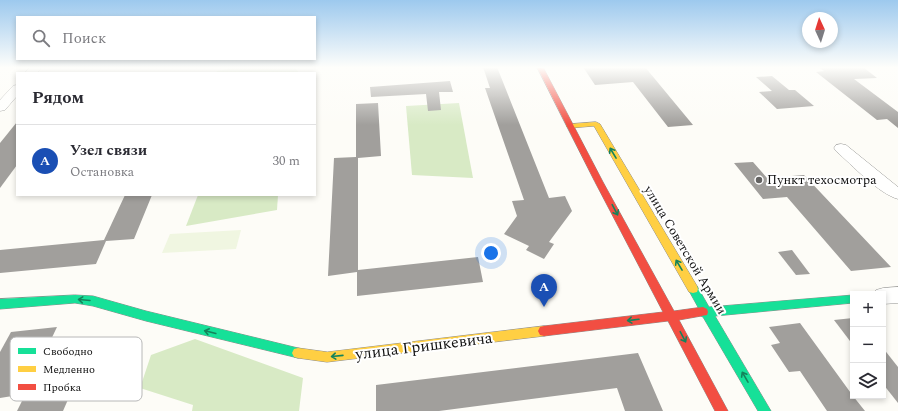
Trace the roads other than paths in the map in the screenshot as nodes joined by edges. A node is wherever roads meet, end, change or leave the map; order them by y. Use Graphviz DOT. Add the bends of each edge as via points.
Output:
graph roads {
  1 [pos="550,86"];
  2 [pos="16,89"];
  3 [pos="0,107"];
  4 [pos="570,126"];
  5 [pos="841,148"];
  6 [pos="898,194"];
  7 [pos="898,294"];
  8 [pos="886,296"];
  9 [pos="850,299"];
  10 [pos="0,304"];
  11 [pos="706,312"];
  12 [pos="672,315"];
  13 [pos="722,411"];
  14 [pos="765,411"];
  1 -- 4 [label="street"];
  2 -- 3 [label="street"];
  11 -- 4 [label="street, улица Советской Армии, one-way" via="596,124"];
  4 -- 12 [label="street, one-way"];
  5 -- 6 [label="street"];
  7 -- 8 [label="street"];
  9 -- 11 [label="street, улица Гришкевича"];
  12 -- 10 [label="street, улица Гришкевича, one-way" via="327,357 292,352 93,301 37,300"];
  11 -- 12 [label="street, улица Гришкевича"];
  14 -- 11 [label="street, улица Советской Армии, one-way"];
  12 -- 13 [label="street, one-way"];
}
